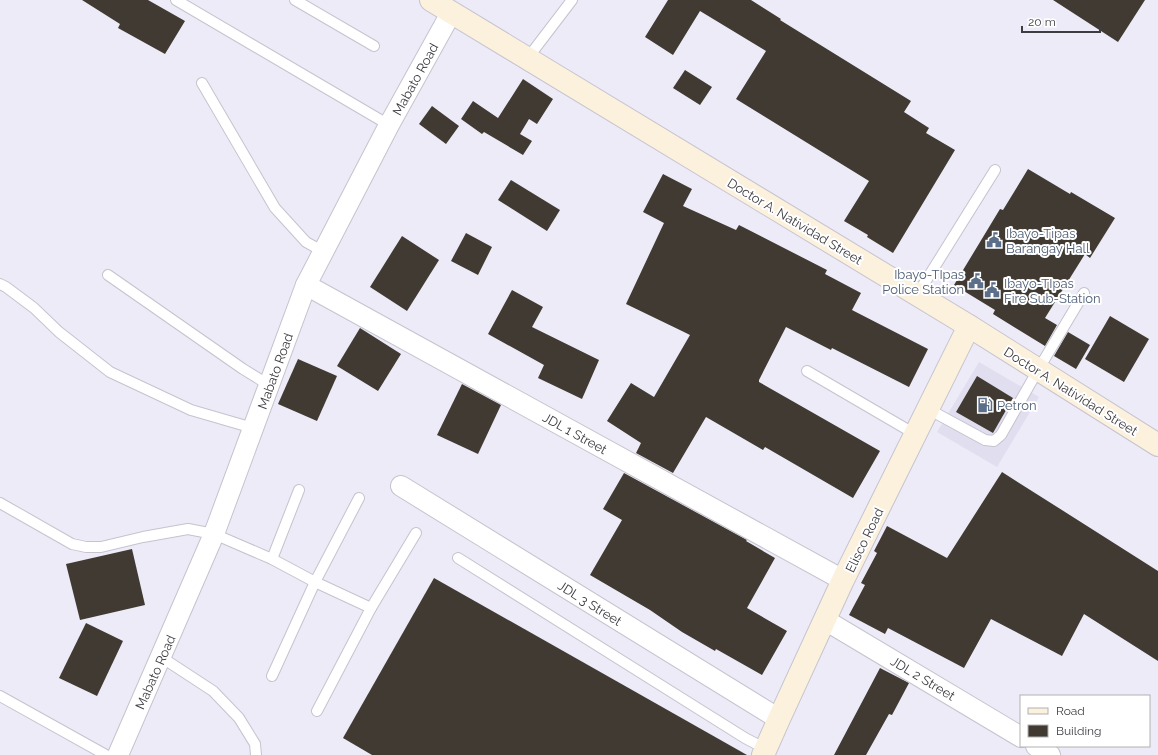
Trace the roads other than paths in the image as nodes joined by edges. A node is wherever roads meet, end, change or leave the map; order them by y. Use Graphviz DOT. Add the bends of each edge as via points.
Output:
graph roads {
  1 [pos="176,0"];
  2 [pos="294,0"];
  3 [pos="431,0"];
  4 [pos="572,0"];
  5 [pos="191,4"];
  6 [pos="456,6"];
  7 [pos="374,46"];
  8 [pos="527,59"];
  9 [pos="202,83"];
  10 [pos="389,125"];
  11 [pos="995,170"];
  12 [pos="324,252"];
  13 [pos="108,276"];
  14 [pos="0,284"];
  15 [pos="306,285"];
  16 [pos="1084,293"];
  17 [pos="917,295"];
  18 [pos="969,326"];
  19 [pos="1038,370"];
  20 [pos="807,371"];
  21 [pos="269,385"];
  22 [pos="928,409"];
  23 [pos="254,428"];
  24 [pos="915,434"];
  25 [pos="1158,445"];
  26 [pos="401,486"];
  27 [pos="299,490"];
  28 [pos="359,498"];
  29 [pos="0,503"];
  30 [pos="416,533"];
  31 [pos="214,534"];
  32 [pos="458,558"];
  33 [pos="272,560"];
  34 [pos="843,580"];
  35 [pos="315,582"];
  36 [pos="371,608"];
  37 [pos="825,620"];
  38 [pos="162,657"];
  39 [pos="272,676"];
  40 [pos="0,696"];
  41 [pos="317,711"];
  42 [pos="779,719"];
  43 [pos="1020,736"];
  44 [pos="1038,747"];
  45 [pos="764,752"];
  46 [pos="106,755"];
  47 [pos="118,755"];
  48 [pos="256,755"];
  49 [pos="1050,755"];
  1 -- 5 [label="lane"];
  2 -- 7 [label="lane"];
  3 -- 6 [label="main road, Doctor A. Natividad Street"];
  4 -- 8 [label="lane"];
  5 -- 10 [label="lane"];
  6 -- 8 [label="main road, Doctor A. Natividad Street"];
  6 -- 10 [label="street, Mabato Road"];
  8 -- 17 [label="main road, Doctor A. Natividad Street"];
  9 -- 12 [label="lane" via="275,208 306,242"];
  10 -- 12 [label="street, Mabato Road"];
  11 -- 17 [label="lane"];
  12 -- 15 [label="street, Mabato Road"];
  13 -- 21 [label="lane"];
  14 -- 23 [label="lane" via="34,308 59,332 110,372 191,410"];
  15 -- 21 [label="street, Mabato Road"];
  15 -- 34 [label="street, JDL 1 Street"];
  16 -- 19 [label="lane"];
  17 -- 18 [label="main road, Doctor A. Natividad Street"];
  18 -- 19 [label="main road, Doctor A. Natividad Street"];
  18 -- 22 [label="main road, Elisco Road"];
  19 -- 22 [label="lane" via="1001,435 994,441 985,440"];
  19 -- 25 [label="main road, Doctor A. Natividad Street"];
  20 -- 24 [label="lane"];
  21 -- 23 [label="street, Mabato Road"];
  22 -- 24 [label="main road, Elisco Road"];
  23 -- 31 [label="street, Mabato Road"];
  24 -- 34 [label="main road, Elisco Road"];
  26 -- 42 [label="street, JDL 3 Street"];
  27 -- 33 [label="lane"];
  28 -- 35 [label="lane"];
  29 -- 31 [label="lane" via="72,544 86,547 101,547 188,529"];
  30 -- 36 [label="lane"];
  31 -- 33 [label="lane"];
  31 -- 38 [label="street, Mabato Road"];
  32 -- 45 [label="lane"];
  33 -- 35 [label="lane"];
  34 -- 37 [label="main road, Elisco Road"];
  35 -- 36 [label="lane"];
  35 -- 39 [label="lane"];
  36 -- 41 [label="lane"];
  37 -- 42 [label="main road, Elisco Road"];
  37 -- 43 [label="street, JDL 2 Street"];
  38 -- 47 [label="street, Mabato Road"];
  38 -- 48 [label="lane" via="213,691 234,712 255,744"];
  40 -- 46 [label="lane"];
  42 -- 45 [label="main road, Elisco Road"];
  44 -- 49 [label="street"];
}
